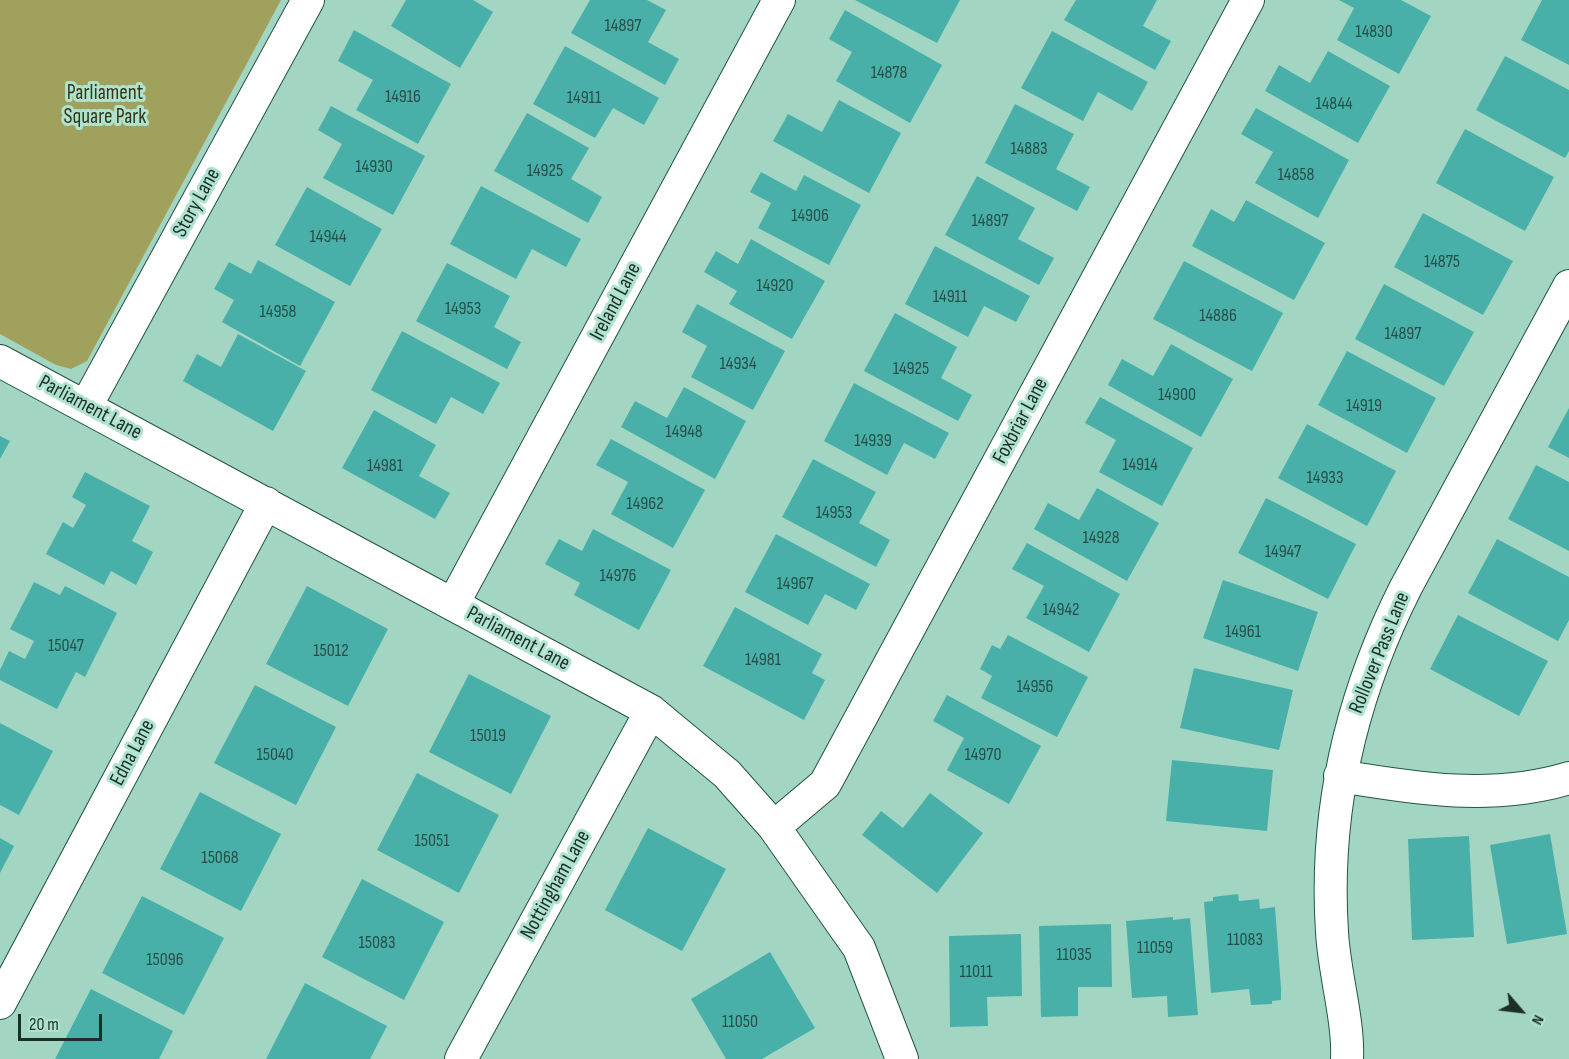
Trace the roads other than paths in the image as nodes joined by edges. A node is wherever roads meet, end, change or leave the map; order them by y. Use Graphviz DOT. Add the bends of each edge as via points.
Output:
graph roads {
  1 [pos="308,0"];
  2 [pos="779,0"];
  3 [pos="1248,0"];
  4 [pos="1569,286"];
  5 [pos="0,361"];
  6 [pos="86,406"];
  7 [pos="266,503"];
  8 [pos="453,604"];
  9 [pos="651,711"];
  10 [pos="1340,776"];
  11 [pos="1569,778"];
  12 [pos="774,827"];
  13 [pos="0,1003"];
  14 [pos="461,1059"];
  15 [pos="903,1059"];
  16 [pos="1347,1059"];
  1 -- 6 [label="street, Story Lane"];
  2 -- 8 [label="street, Ireland Lane"];
  3 -- 12 [label="street, Foxbriar Lane" via="825,784"];
  4 -- 10 [label="street, Rollover Pass Lane" via="1388,623 1359,698"];
  5 -- 6 [label="street, Parliament Lane"];
  6 -- 7 [label="street, Parliament Lane"];
  7 -- 8 [label="street, Parliament Lane"];
  7 -- 13 [label="street, Edna Lane"];
  8 -- 9 [label="street, Parliament Lane"];
  9 -- 12 [label="street, Parliament Lane" via="727,774"];
  9 -- 14 [label="street, Nottingham Lane"];
  10 -- 11 [label="street" via="1465,792 1531,787"];
  10 -- 16 [label="street, Rollover Pass Lane" via="1330,895"];
  12 -- 15 [label="street, Parliament Lane" via="859,948"];
}
